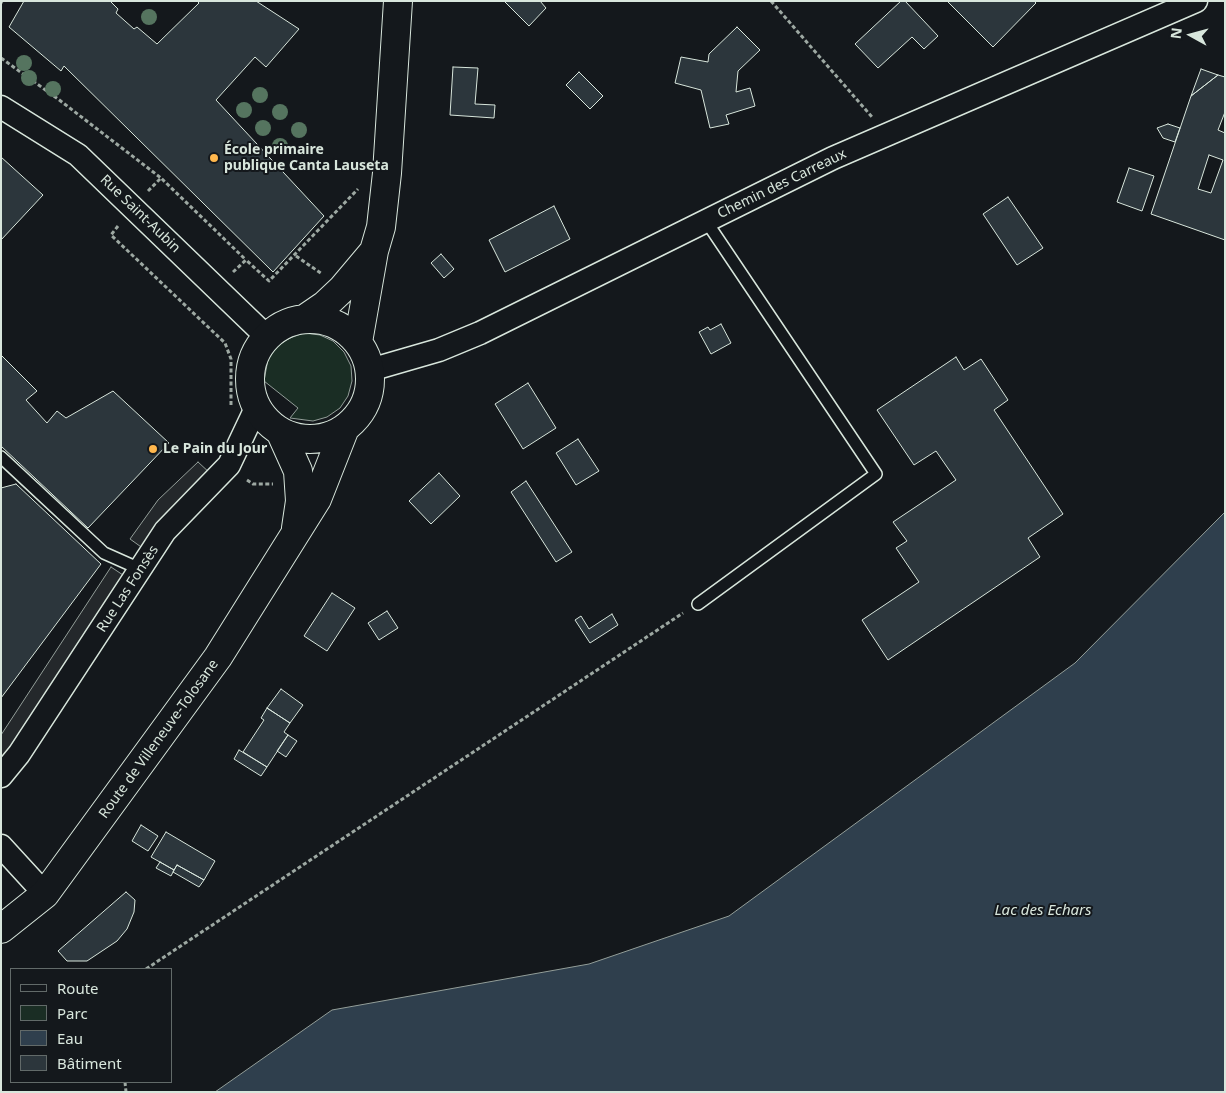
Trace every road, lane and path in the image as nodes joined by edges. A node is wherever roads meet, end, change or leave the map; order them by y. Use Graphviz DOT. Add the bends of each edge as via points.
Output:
graph roads {
  1 [pos="398,1"];
  2 [pos="771,1"];
  3 [pos="1196,1"];
  4 [pos="1,58"];
  5 [pos="1,107"];
  6 [pos="887,135"];
  7 [pos="161,178"];
  8 [pos="364,183"];
  9 [pos="133,207"];
  10 [pos="706,221"];
  11 [pos="374,251"];
  12 [pos="296,256"];
  13 [pos="246,260"];
  14 [pos="226,278"];
  15 [pos="327,278"];
  16 [pos="306,318"];
  17 [pos="267,337"];
  18 [pos="358,342"];
  19 [pos="370,370"];
  20 [pos="256,406"];
  21 [pos="345,428"];
  22 [pos="280,431"];
  23 [pos="1,457"];
  24 [pos="295,532"];
  25 [pos="140,570"];
  26 [pos="698,604"];
  27 [pos="1,776"];
  28 [pos="1,846"];
  29 [pos="45,894"];
  30 [pos="1,929"];
  31 [pos="148,968"];
  1 -- 11 [label="street" via="387,173 381,226"];
  2 -- 6 [label="path"];
  3 -- 6 [label="street, Chemin des Carreaux"];
  4 -- 7 [label="path"];
  5 -- 9 [label="street, Rue Saint-Aubin" via="78,155"];
  6 -- 10 [label="street, Chemin des Carreaux"];
  7 -- 9 [label="path"];
  7 -- 13 [label="path"];
  8 -- 12 [label="path"];
  9 -- 17 [label="street, Rue Saint-Aubin"];
  10 -- 19 [label="street, Chemin des Carreaux" via="480,333 439,350"];
  10 -- 26 [label="lane" via="876,474"];
  11 -- 16 [label="street" via="342,289"];
  11 -- 18 [label="street"];
  12 -- 13 [label="path" via="269,281"];
  12 -- 15 [label="path"];
  13 -- 14 [label="path"];
  16 -- 17 [label="street" via="278,328"];
  16 -- 18 [label="street" via="335,324"];
  17 -- 20 [label="street" via="258,349 250,377"];
  18 -- 19 [label="street"];
  19 -- 21 [label="street" via="366,402"];
  20 -- 22 [label="street"];
  20 -- 25 [label="street, Rue Las Fonsès" via="229,465 165,531"];
  21 -- 22 [label="street" via="320,438 293,436"];
  21 -- 24 [label="street, Route de Villeneuve-Tolosane" via="317,499"];
  22 -- 24 [label="street, Route de Villeneuve-Tolosane" via="298,471 300,501"];
  23 -- 25 [label="lane" via="104,553"];
  24 -- 29 [label="street, Route de Villeneuve-Tolosane" via="218,657"];
  25 -- 27 [label="street, Rue Las Fonsès" via="19,754"];
  26 -- 31 [label="path"];
  28 -- 29 [label="street"];
  29 -- 30 [label="street, Route de Villeneuve-Tolosane"];
}
